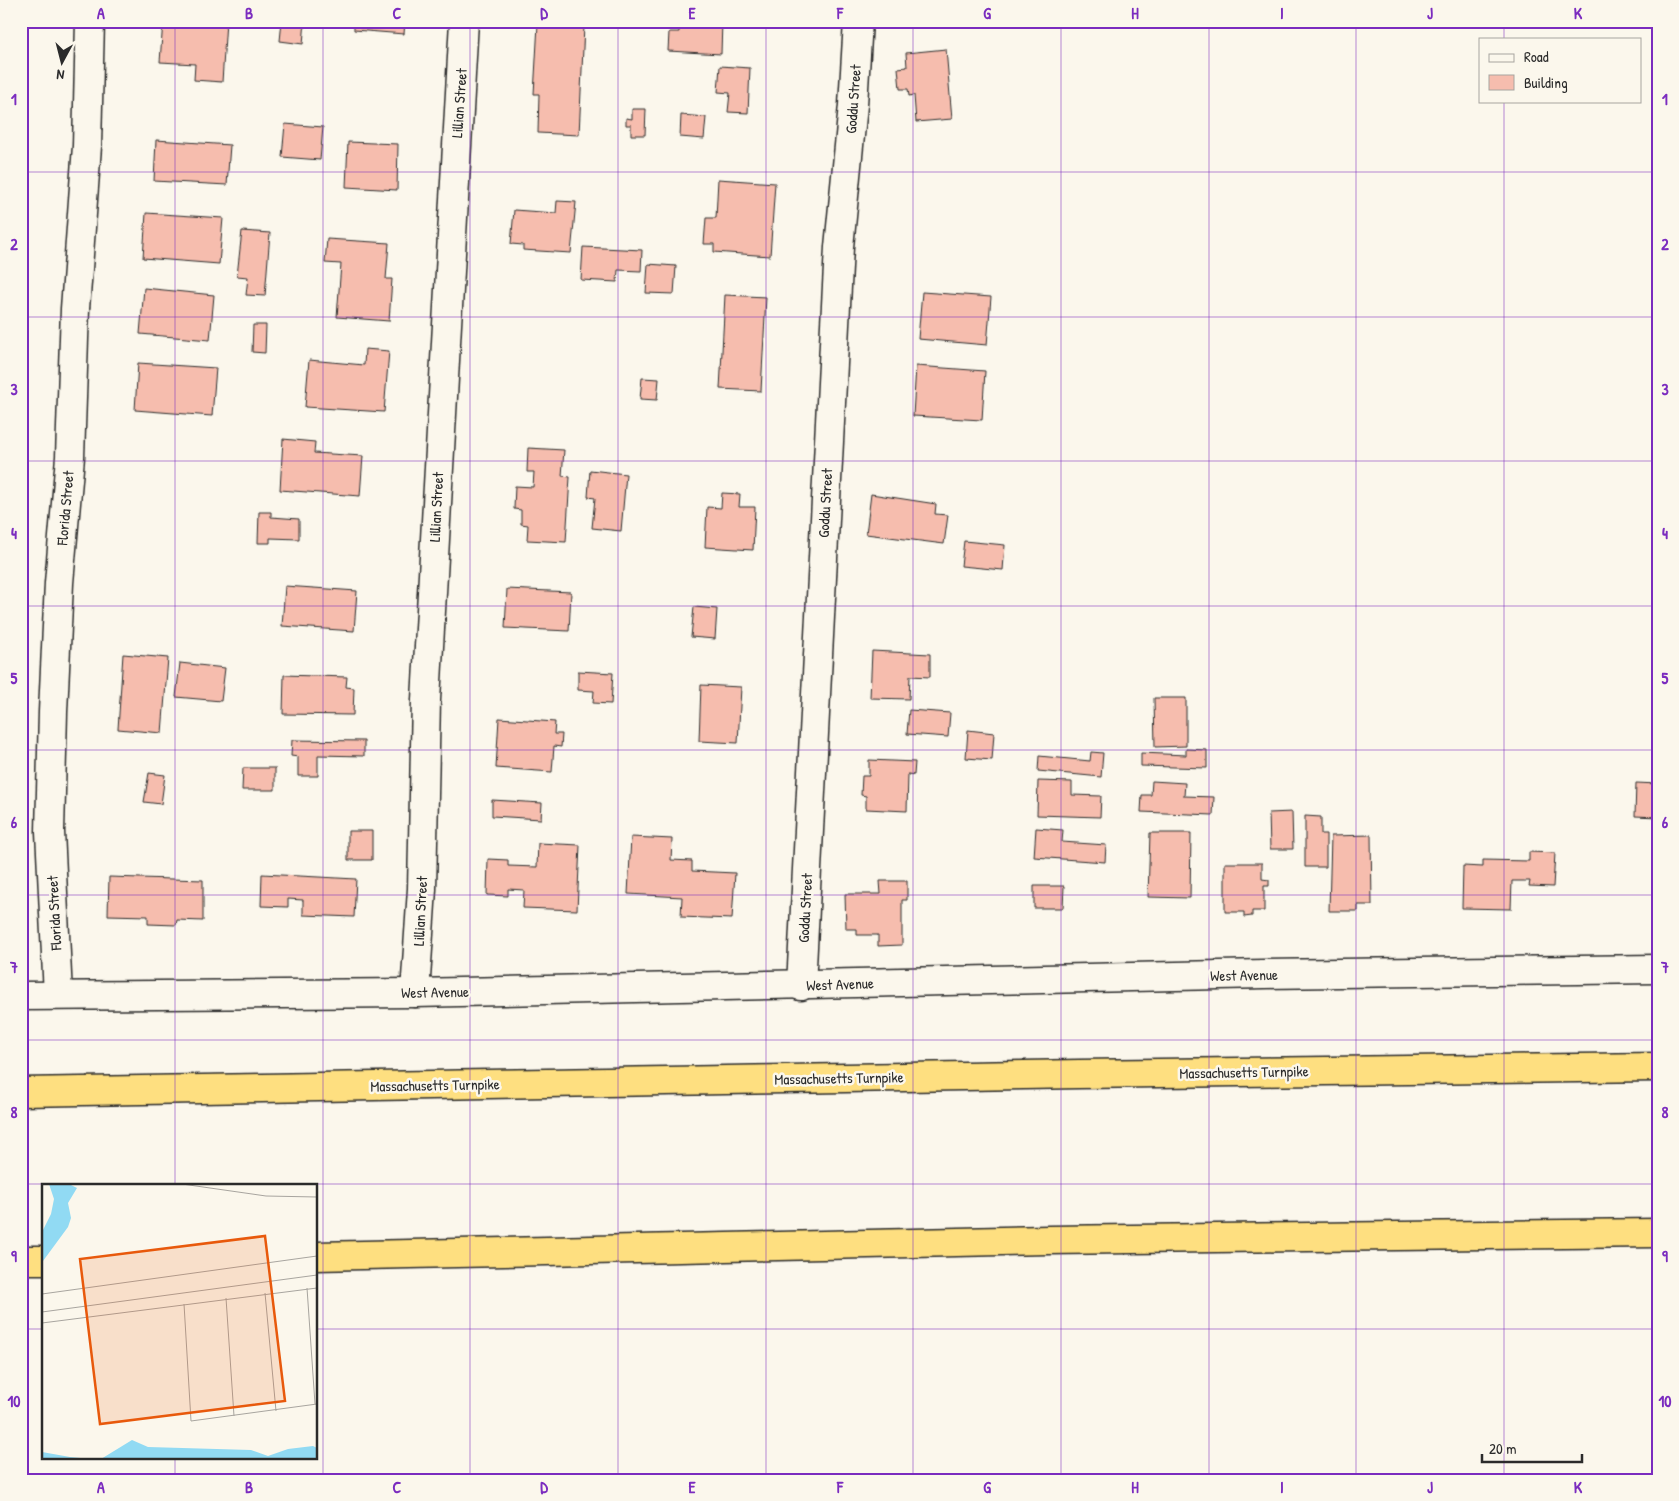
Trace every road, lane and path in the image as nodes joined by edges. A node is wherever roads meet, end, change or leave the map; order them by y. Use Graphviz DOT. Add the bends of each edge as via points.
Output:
graph roads {
  1 [pos="90,21"];
  2 [pos="464,21"];
  3 [pos="858,21"];
  4 [pos="1658,969"];
  5 [pos="801,986"];
  6 [pos="415,993"];
  7 [pos="58,995"];
  8 [pos="21,996"];
  9 [pos="1658,1067"];
  10 [pos="21,1092"];
  11 [pos="1658,1233"];
  12 [pos="318,1256"];
  13 [pos="21,1260"];
  14 [pos="42,1260"];
  1 -- 7 [label="street, Florida Street" via="87,146 74,309 70,457 59,583 53,712 50,832"];
  2 -- 6 [label="street, Lillian Street" via="429,641 422,888"];
  3 -- 5 [label="street, Goddu Street" via="839,248"];
  4 -- 5 [label="street, West Avenue" via="1264,974"];
  5 -- 6 [label="street, West Avenue"];
  6 -- 7 [label="street, West Avenue"];
  7 -- 8 [label="street, West Avenue"];
  9 -- 10 [label="highway, Massachusetts Turnpike"];
  11 -- 12 [label="highway" via="1049,1240"];
  13 -- 14 [label="highway"];
}
